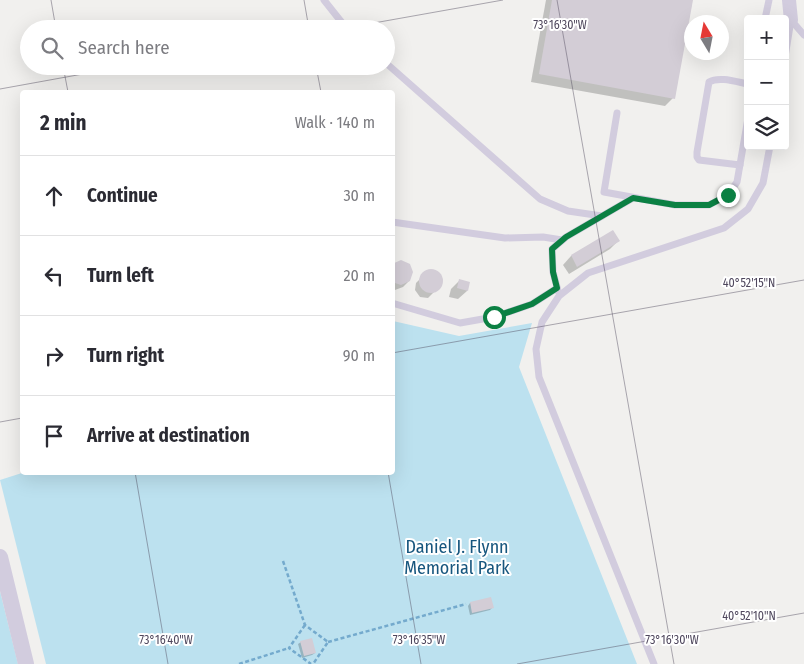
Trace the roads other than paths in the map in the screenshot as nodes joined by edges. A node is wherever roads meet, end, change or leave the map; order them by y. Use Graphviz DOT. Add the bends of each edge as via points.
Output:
graph roads {
  1 [pos="324,0"];
  2 [pos="770,0"];
  3 [pos="789,0"];
  4 [pos="766,15"];
  5 [pos="340,20"];
  6 [pos="791,20"];
  7 [pos="789,32"];
  8 [pos="804,35"];
  9 [pos="395,72"];
  10 [pos="744,83"];
  11 [pos="618,113"];
  12 [pos="744,142"];
  13 [pos="769,150"];
  14 [pos="740,165"];
  15 [pos="633,198"];
  16 [pos="602,216"];
  17 [pos="395,222"];
  18 [pos="562,240"];
  19 [pos="557,288"];
  20 [pos="559,296"];
  21 [pos="395,304"];
  22 [pos="0,557"];
  23 [pos="26,664"];
  24 [pos="654,664"];
  1 -- 5 [label="lane"];
  2 -- 4 [label="lane"];
  3 -- 6 [label="street"];
  6 -- 7 [label="lane"];
  6 -- 8 [label="lane"];
  9 -- 16 [label="lane" via="540,199 568,211"];
  10 -- 14 [label="lane" via="720,79 709,82 697,152 699,160"];
  11 -- 15 [label="lane" via="604,192"];
  12 -- 14 [label="lane"];
  13 -- 20 [label="lane" via="763,183 748,209 724,228 588,273"];
  14 -- 15 [label="lane" via="737,182 728,195 709,205 675,205"];
  15 -- 16 [label="lane"];
  16 -- 18 [label="lane"];
  17 -- 18 [label="lane" via="505,238"];
  18 -- 19 [label="lane" via="552,249"];
  19 -- 20 [label="lane"];
  19 -- 21 [label="lane" via="532,304 494,317 460,323"];
  20 -- 24 [label="lane" via="542,322 536,349 539,377"];
  22 -- 23 [label="street"];
}
